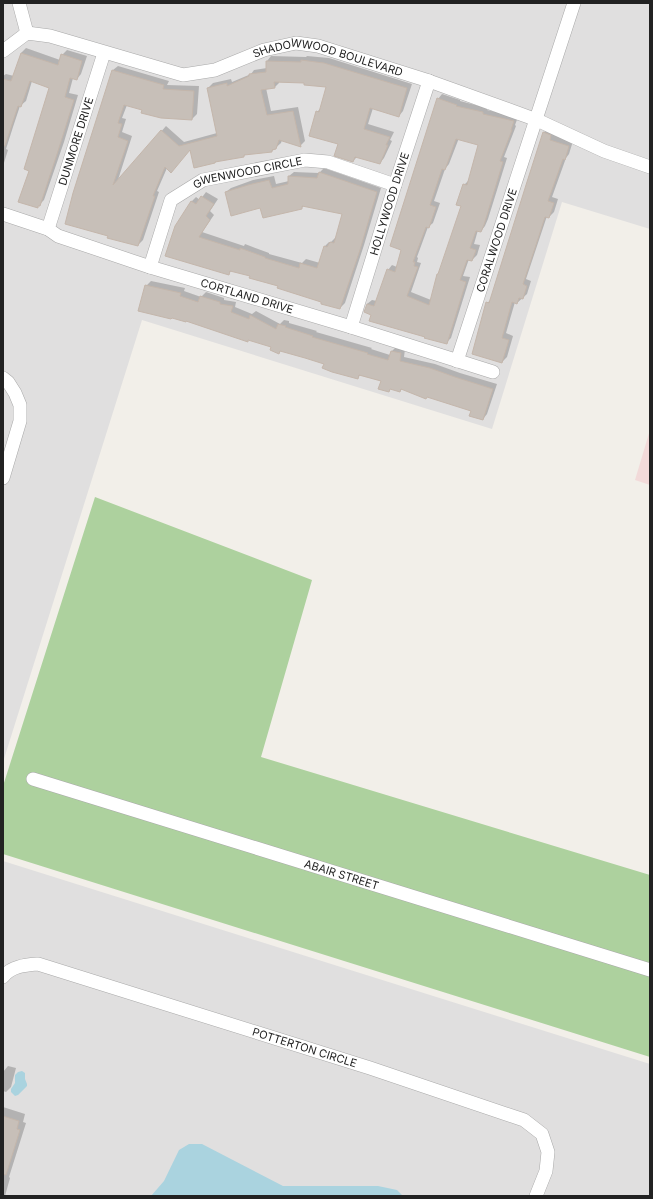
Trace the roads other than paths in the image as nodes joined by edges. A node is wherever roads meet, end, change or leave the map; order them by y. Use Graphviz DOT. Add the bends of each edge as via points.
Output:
graph roads {
  1 [pos="19,3"];
  2 [pos="574,3"];
  3 [pos="26,33"];
  4 [pos="3,51"];
  5 [pos="104,52"];
  6 [pos="429,81"];
  7 [pos="537,120"];
  8 [pos="650,167"];
  9 [pos="395,185"];
  10 [pos="3,214"];
  11 [pos="48,229"];
  12 [pos="150,267"];
  13 [pos="351,328"];
  14 [pos="457,360"];
  15 [pos="493,372"];
  16 [pos="3,378"];
  17 [pos="3,478"];
  18 [pos="33,779"];
  19 [pos="650,970"];
  20 [pos="3,977"];
  21 [pos="536,1196"];
  1 -- 3 [label="street"];
  2 -- 7 [label="street, CORALWOOD DRIVE"];
  3 -- 4 [label="street"];
  3 -- 5 [label="street, SHADOWWOOD BOULEVARD" via="50,36"];
  5 -- 6 [label="street, SHADOWWOOD BOULEVARD" via="183,75 215,70 264,50 296,43 318,46"];
  5 -- 11 [label="street, DUNMORE DRIVE"];
  6 -- 7 [label="street, SHADOWWOOD BOULEVARD"];
  6 -- 9 [label="street, HOLLYWOOD DRIVE"];
  7 -- 8 [label="street, SHADOWWOOD BOULEVARD" via="604,151"];
  7 -- 14 [label="street, CORALWOOD DRIVE"];
  9 -- 12 [label="street, GWENWOOD CIRCLE" via="328,162 305,160 203,180 171,200"];
  9 -- 13 [label="street, HOLLYWOOD DRIVE"];
  10 -- 11 [label="street, CORTLAND DRIVE"];
  11 -- 12 [label="street, CORTLAND DRIVE" via="58,236"];
  12 -- 13 [label="street, CORTLAND DRIVE"];
  13 -- 14 [label="street, CORTLAND DRIVE"];
  14 -- 15 [label="street, CORTLAND DRIVE"];
  16 -- 17 [label="street" via="15,393 20,405 20,421"];
  18 -- 19 [label="street, ABAIR STREET"];
  20 -- 21 [label="street, POTTERTON CIRCLE" via="7,972 23,965 38,964 370,1068 524,1120 542,1134 548,1152 546,1171"];
}
